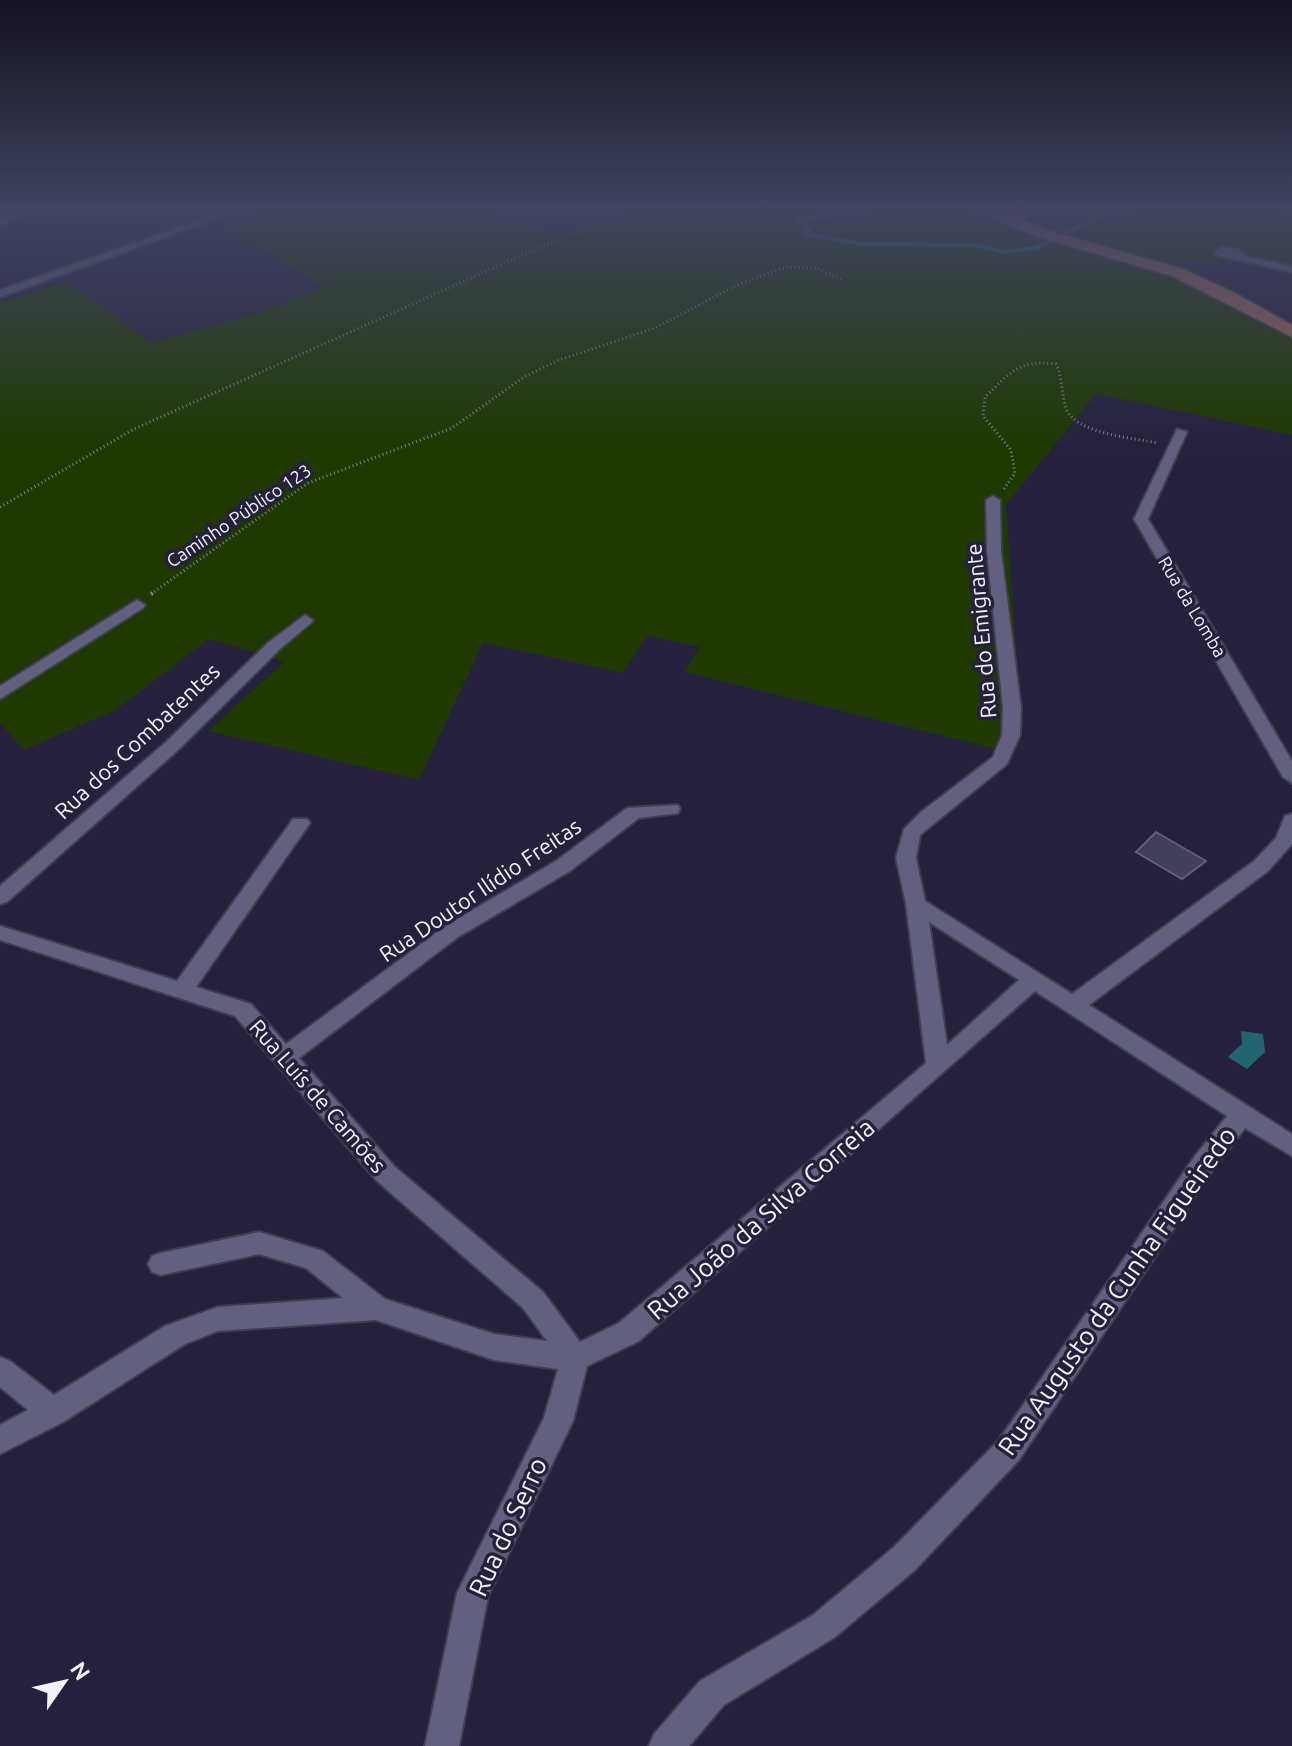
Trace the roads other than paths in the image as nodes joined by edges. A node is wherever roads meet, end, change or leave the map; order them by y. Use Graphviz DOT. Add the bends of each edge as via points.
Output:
graph roads {
  1 [pos="1211,287"];
  2 [pos="1292,332"];
  3 [pos="1178,439"];
  4 [pos="993,500"];
  5 [pos="137,605"];
  6 [pos="305,620"];
  7 [pos="0,694"];
  8 [pos="1292,777"];
  9 [pos="671,809"];
  10 [pos="1292,820"];
  11 [pos="300,823"];
  12 [pos="0,897"];
  13 [pos="916,904"];
  14 [pos="0,933"];
  15 [pos="1033,980"];
  16 [pos="183,989"];
  17 [pos="1073,1005"];
  18 [pos="284,1057"];
  19 [pos="938,1066"];
  20 [pos="1242,1114"];
  21 [pos="1292,1146"];
  22 [pos="161,1264"];
  23 [pos="376,1308"];
  24 [pos="575,1358"];
  25 [pos="0,1370"];
  26 [pos="53,1412"];
  27 [pos="0,1440"];
  28 [pos="442,1746"];
  29 [pos="666,1746"];
  1 -- 2 [label="main road"];
  3 -- 8 [label="street, Rua da Lomba" via="1141,519"];
  4 -- 13 [label="street, Rua do Emigrante" via="1011,735 1001,760 911,833 906,858"];
  5 -- 7 [label="street"];
  6 -- 12 [label="street, Rua dos Combatentes"];
  9 -- 18 [label="street, Rua Doutor Ilídio Freitas" via="634,812 563,866 451,932"];
  10 -- 17 [label="street" via="1285,840 1261,866"];
  11 -- 16 [label="street"];
  13 -- 15 [label="street"];
  13 -- 19 [label="street, Rua do Emigrante"];
  14 -- 16 [label="street, Rua Luís de Camões"];
  15 -- 17 [label="street"];
  15 -- 19 [label="street, Rua João da Silva Correia"];
  16 -- 18 [label="street, Rua Luís de Camões" via="243,1010"];
  17 -- 20 [label="street"];
  18 -- 24 [label="street, Rua Luís de Camões" via="386,1174 533,1300"];
  19 -- 24 [label="street, Rua João da Silva Correia" via="629,1332"];
  20 -- 21 [label="street"];
  20 -- 29 [label="street, Rua Augusto da Cunha Figueiredo" via="1009,1450 904,1559 824,1626 712,1693"];
  22 -- 23 [label="street" via="259,1243 314,1259"];
  23 -- 24 [label="street" via="494,1347"];
  23 -- 26 [label="street" via="218,1319 175,1335"];
  24 -- 28 [label="street, Rua do Serro" via="558,1421 473,1593"];
  25 -- 26 [label="street"];
  26 -- 27 [label="street"];
}
